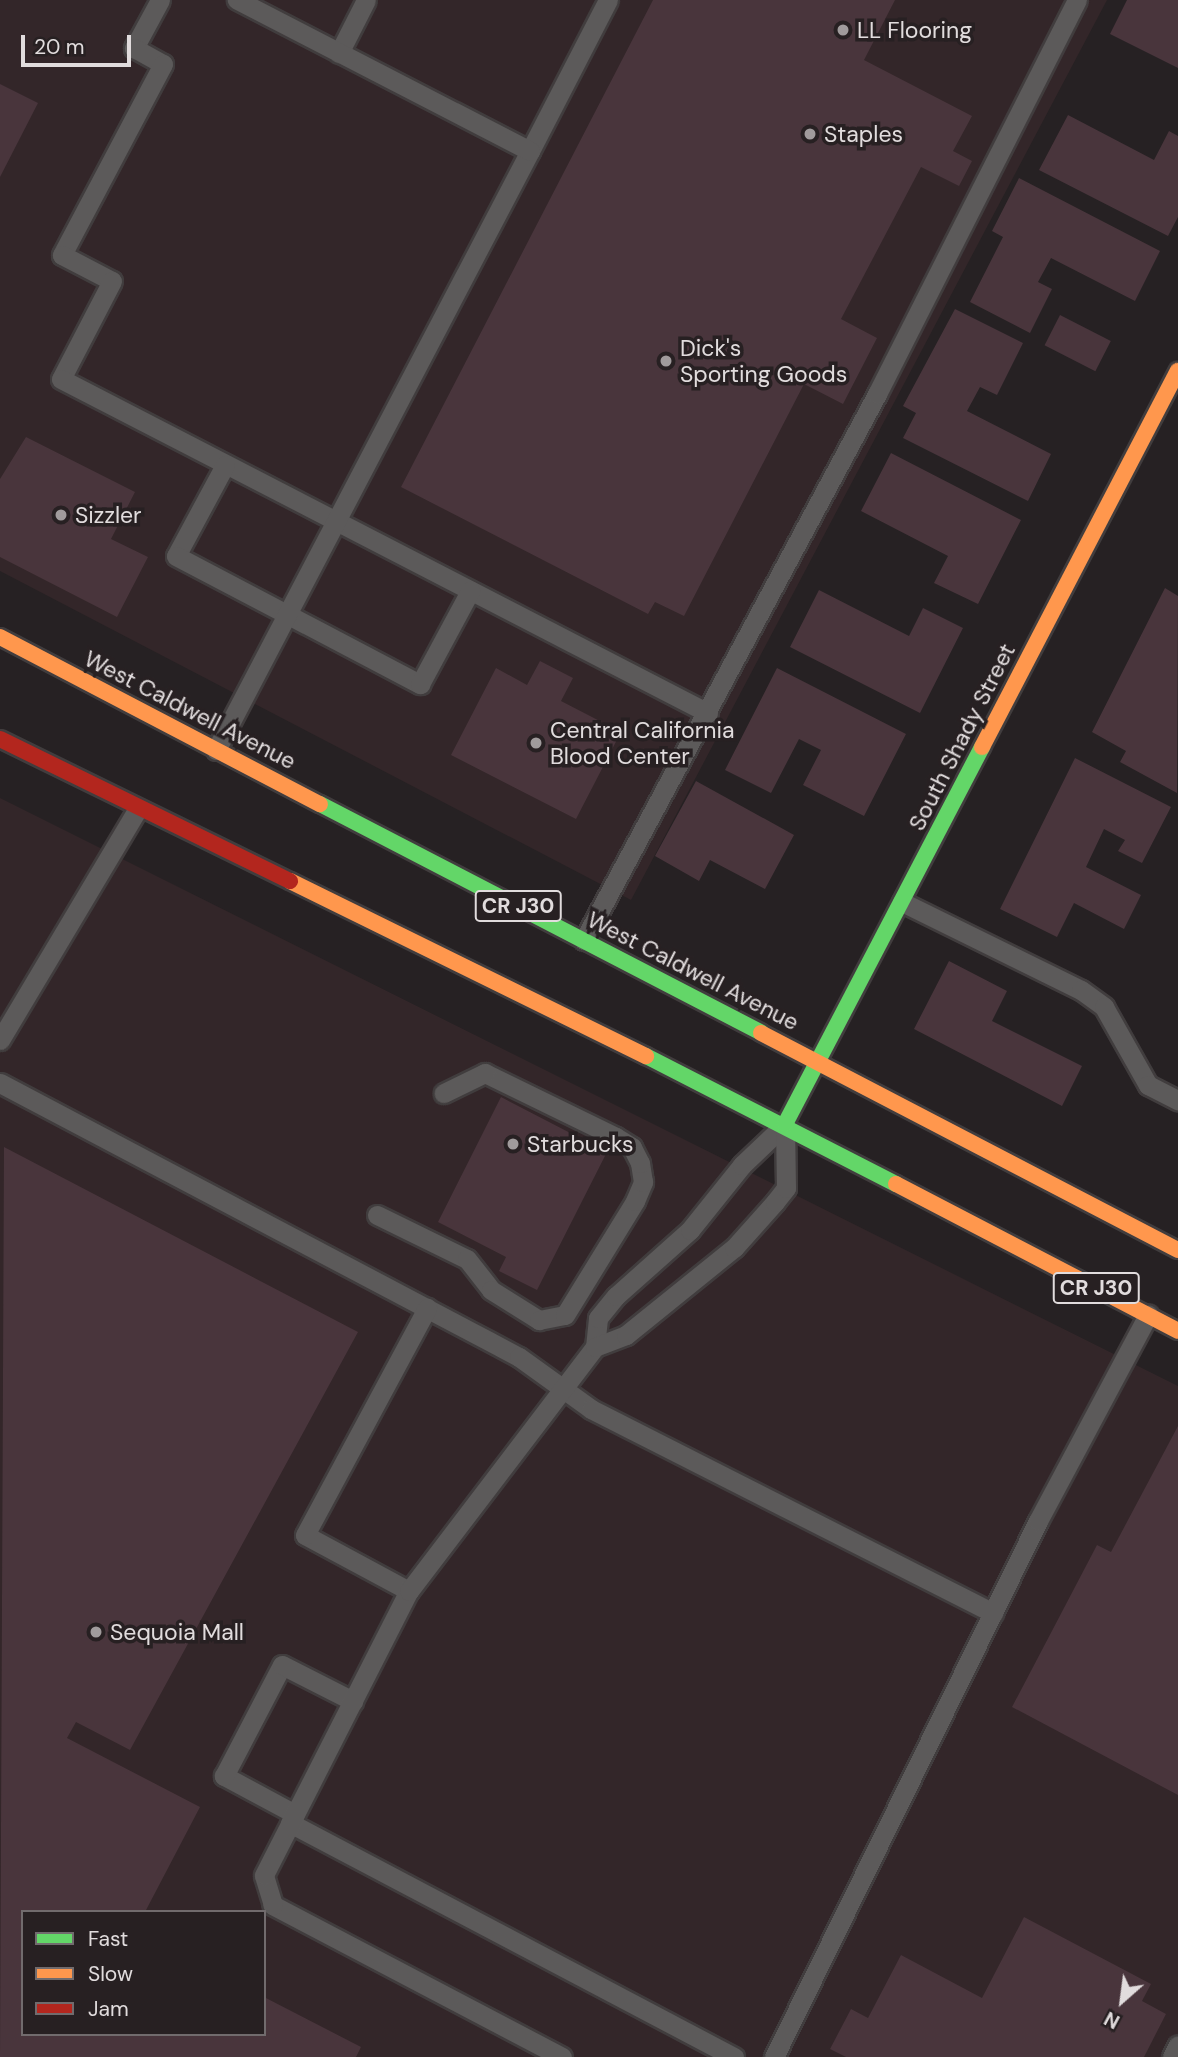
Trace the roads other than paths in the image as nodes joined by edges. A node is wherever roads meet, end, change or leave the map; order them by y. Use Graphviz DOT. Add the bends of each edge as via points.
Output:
graph roads {
  1 [pos="160,0"];
  2 [pos="237,0"];
  3 [pos="366,0"];
  4 [pos="608,0"];
  5 [pos="1077,0"];
  6 [pos="270,7"];
  7 [pos="339,53"];
  8 [pos="530,151"];
  9 [pos="1178,371"];
  10 [pos="225,465"];
  11 [pos="337,523"];
  12 [pos="470,591"];
  13 [pos="289,615"];
  14 [pos="0,637"];
  15 [pos="708,713"];
  16 [pos="0,739"];
  17 [pos="216,750"];
  18 [pos="137,810"];
  19 [pos="902,902"];
  20 [pos="584,940"];
  21 [pos="1,1036"];
  22 [pos="820,1062"];
  23 [pos="0,1083"];
  24 [pos="443,1093"];
  25 [pos="1178,1100"];
  26 [pos="785,1125"];
  27 [pos="377,1215"];
  28 [pos="1178,1250"];
  29 [pos="427,1308"];
  30 [pos="1148,1315"];
  31 [pos="1178,1331"];
  32 [pos="595,1347"];
  33 [pos="562,1387"];
  34 [pos="409,1591"];
  35 [pos="993,1613"];
  36 [pos="353,1701"];
  37 [pos="293,1818"];
  38 [pos="1178,2045"];
  39 [pos="562,2057"];
  40 [pos="734,2057"];
  41 [pos="774,2057"];
  42 [pos="1172,2057"];
  1 -- 10 [label="lane" via="134,48 163,64 62,255 113,281 61,379"];
  2 -- 6 [label="lane"];
  3 -- 7 [label="lane"];
  4 -- 8 [label="lane"];
  5 -- 15 [label="lane"];
  6 -- 7 [label="lane"];
  7 -- 8 [label="lane"];
  8 -- 11 [label="lane"];
  9 -- 19 [label="main road, South Shady Street"];
  10 -- 11 [label="lane"];
  10 -- 13 [label="lane" via="176,555"];
  11 -- 12 [label="lane"];
  11 -- 13 [label="lane"];
  12 -- 13 [label="lane" via="420,684"];
  12 -- 15 [label="lane"];
  13 -- 17 [label="lane"];
  14 -- 17 [label="main road, West Caldwell Avenue / CR J30"];
  15 -- 20 [label="lane"];
  16 -- 18 [label="main road, CR J30"];
  17 -- 20 [label="main road, West Caldwell Avenue / CR J30"];
  18 -- 21 [label="lane"];
  18 -- 26 [label="main road, CR J30"];
  19 -- 22 [label="main road, South Shady Street"];
  19 -- 25 [label="lane" via="1081,990 1104,1007 1148,1085"];
  20 -- 22 [label="main road, West Caldwell Avenue / CR J30"];
  22 -- 26 [label="main road, South Shady Street"];
  22 -- 28 [label="main road, West Caldwell Avenue / CR J30"];
  23 -- 29 [label="lane"];
  24 -- 27 [label="lane" via="485,1073 616,1137 632,1147 640,1163 643,1182 635,1200 565,1315 539,1320 491,1290 467,1259"];
  26 -- 30 [label="main road, CR J30"];
  26 -- 32 [label="lane" via="742,1164 690,1230 616,1296 598,1318"];
  26 -- 32 [label="lane" via="786,1188 762,1217 626,1335"];
  29 -- 33 [label="lane"];
  29 -- 34 [label="lane" via="305,1535"];
  30 -- 31 [label="main road, CR J30"];
  30 -- 35 [label="lane"];
  32 -- 33 [label="lane"];
  33 -- 34 [label="lane"];
  33 -- 35 [label="lane" via="633,1431"];
  34 -- 36 [label="lane"];
  35 -- 41 [label="lane"];
  36 -- 37 [label="lane"];
  36 -- 37 [label="lane" via="282,1665 223,1776"];
  37 -- 39 [label="lane" via="264,1875 273,1905"];
  37 -- 40 [label="lane"];
  38 -- 42 [label="lane"];
}
